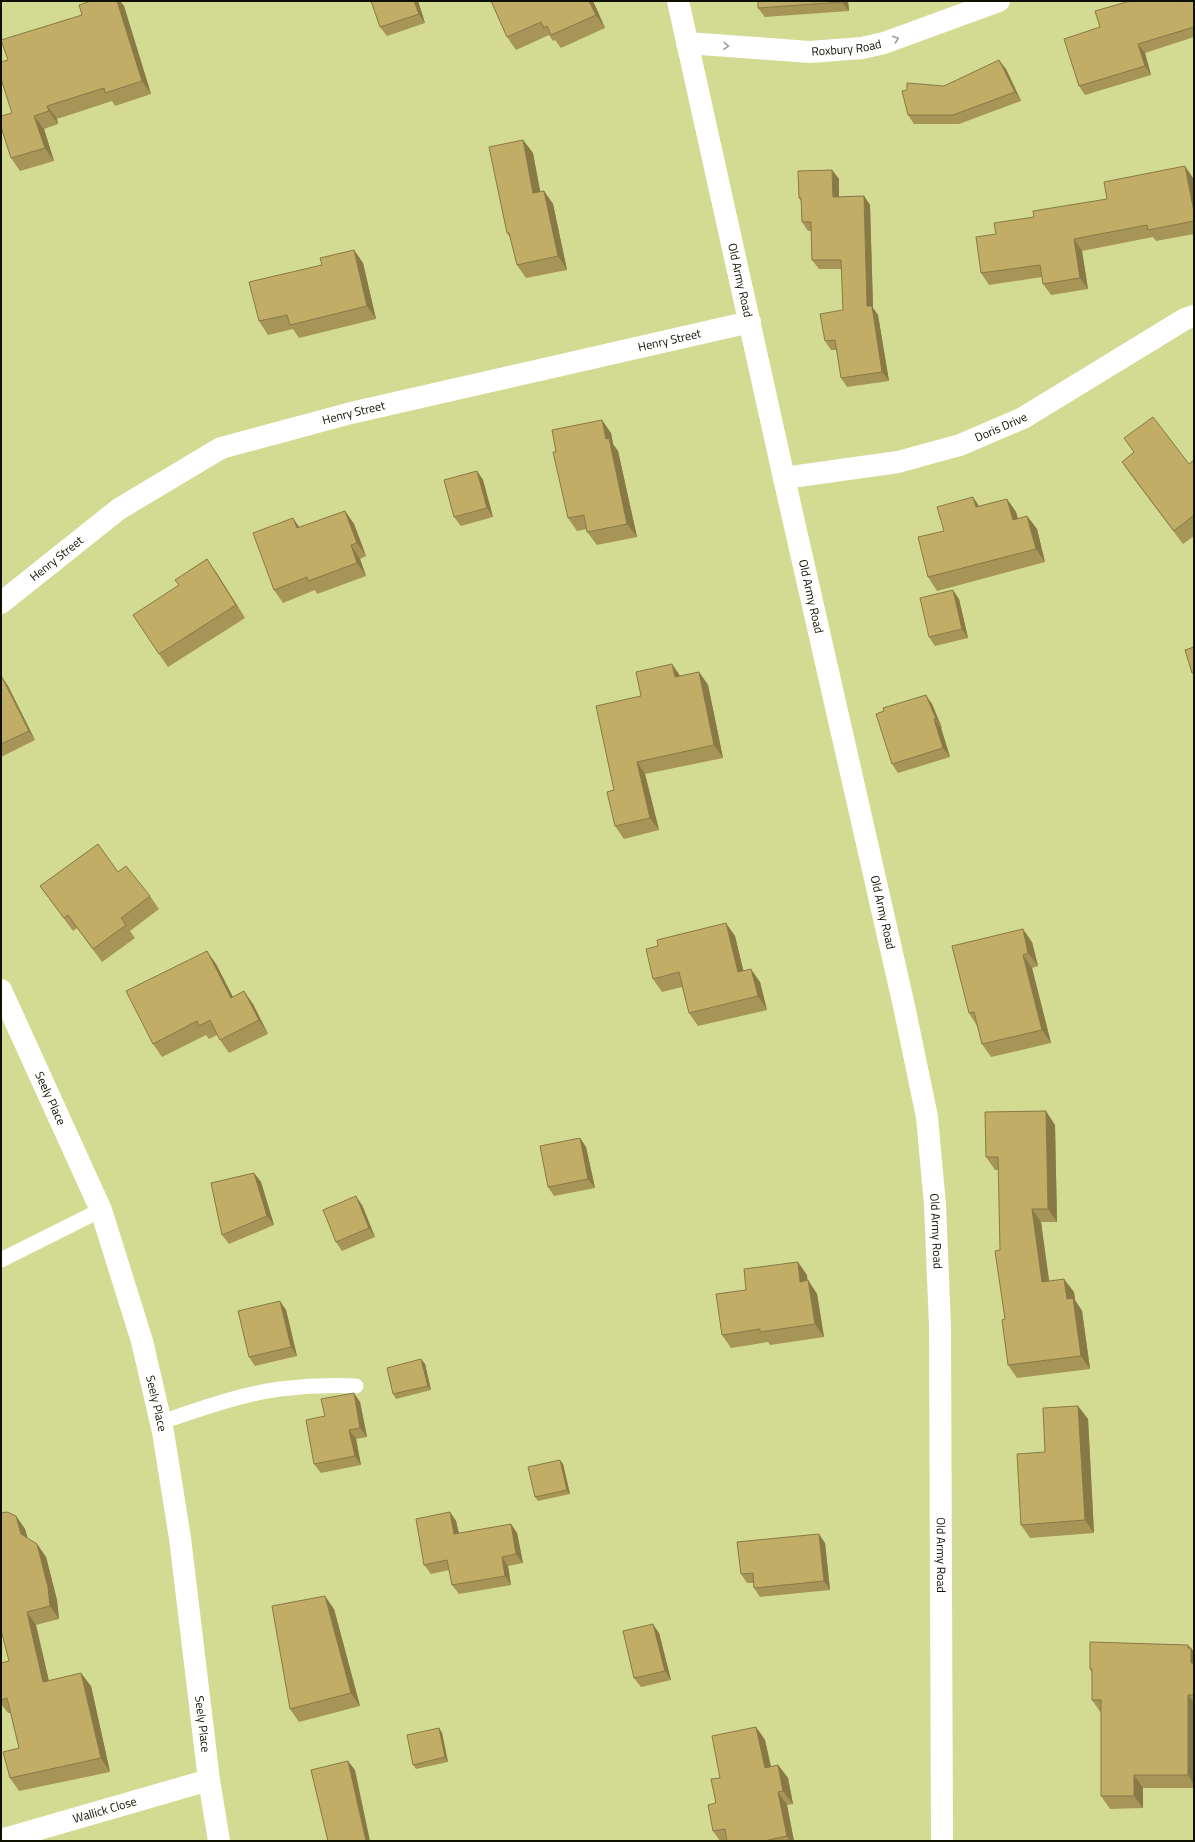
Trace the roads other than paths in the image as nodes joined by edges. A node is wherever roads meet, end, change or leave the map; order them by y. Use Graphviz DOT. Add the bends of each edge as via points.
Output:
graph roads {
  1 [pos="678,1"];
  2 [pos="999,1"];
  3 [pos="687,43"];
  4 [pos="1194,316"];
  5 [pos="750,322"];
  6 [pos="784,478"];
  7 [pos="1,603"];
  8 [pos="1,990"];
  9 [pos="101,1210"];
  10 [pos="1,1260"];
  11 [pos="356,1386"];
  12 [pos="161,1422"];
  13 [pos="209,1780"];
  14 [pos="1,1840"];
  15 [pos="219,1841"];
  16 [pos="942,1841"];
  1 -- 3 [label="street, Old Army Road"];
  3 -- 2 [label="street, Roxbury Road, one-way" via="810,52 862,48 884,43"];
  3 -- 5 [label="street, Old Army Road"];
  4 -- 6 [label="street, Doris Drive" via="1185,319 1023,418 960,444 898,462"];
  5 -- 6 [label="street, Old Army Road"];
  5 -- 7 [label="street, Henry Street" via="351,414 221,448 119,509"];
  6 -- 16 [label="street, Old Army Road" via="927,1117 935,1205 940,1326"];
  8 -- 9 [label="street, Seely Place"];
  9 -- 10 [label="lane"];
  9 -- 12 [label="street, Seely Place" via="142,1341"];
  11 -- 12 [label="lane" via="325,1385 278,1389"];
  12 -- 13 [label="street, Seely Place" via="182,1548"];
  13 -- 14 [label="street, Wallick Close"];
  13 -- 15 [label="street, Seely Place"];
}
